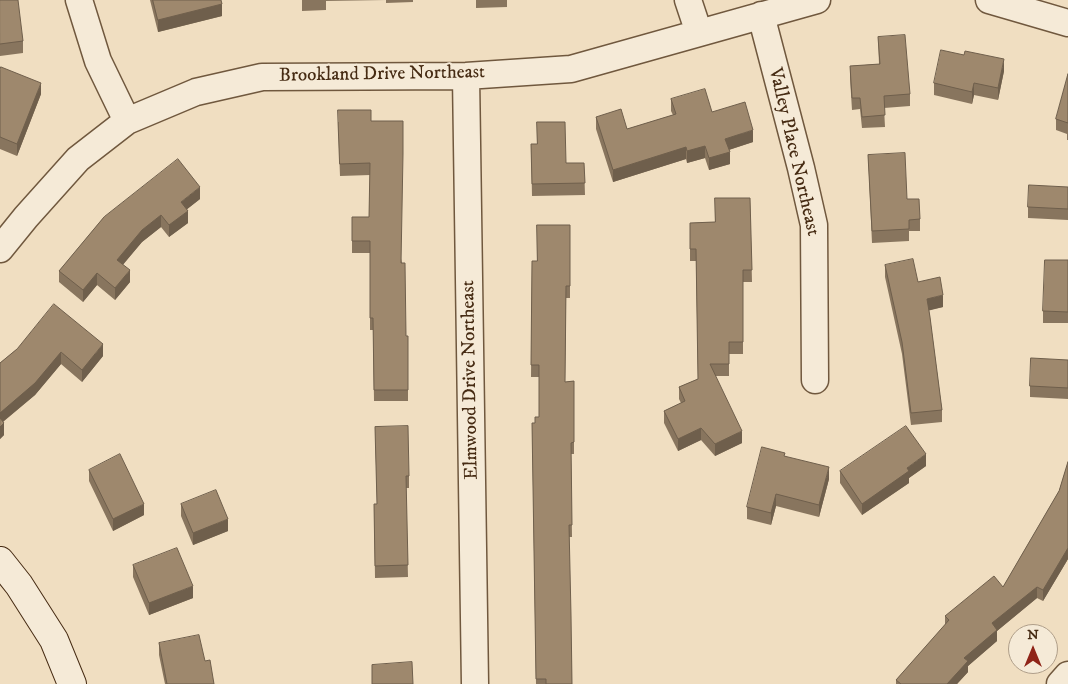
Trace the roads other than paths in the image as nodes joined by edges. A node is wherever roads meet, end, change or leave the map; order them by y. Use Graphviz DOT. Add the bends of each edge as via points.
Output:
graph roads {
  1 [pos="79,0"];
  2 [pos="688,0"];
  3 [pos="817,0"];
  4 [pos="989,0"];
  5 [pos="761,15"];
  6 [pos="1068,23"];
  7 [pos="700,33"];
  8 [pos="466,76"];
  9 [pos="127,121"];
  10 [pos="0,249"];
  11 [pos="815,380"];
  12 [pos="0,561"];
  13 [pos="1068,675"];
  14 [pos="72,684"];
  15 [pos="475,684"];
  16 [pos="1060,684"];
  1 -- 9 [label="street" via="98,61"];
  2 -- 7 [label="street"];
  3 -- 5 [label="street, Brookland Drive Northeast"];
  4 -- 6 [label="street"];
  5 -- 7 [label="street, Brookland Drive Northeast"];
  5 -- 11 [label="street, Valley Place Northeast" via="814,225"];
  7 -- 8 [label="street, Brookland Drive Northeast" via="571,68"];
  8 -- 9 [label="street, Brookland Drive Northeast" via="262,77 196,92"];
  8 -- 15 [label="street, Elmwood Drive Northeast"];
  9 -- 10 [label="street, Brookland Drive Northeast" via="78,159"];
  12 -- 14 [label="street" via="20,584 54,640"];
  13 -- 16 [label="street"];
}
